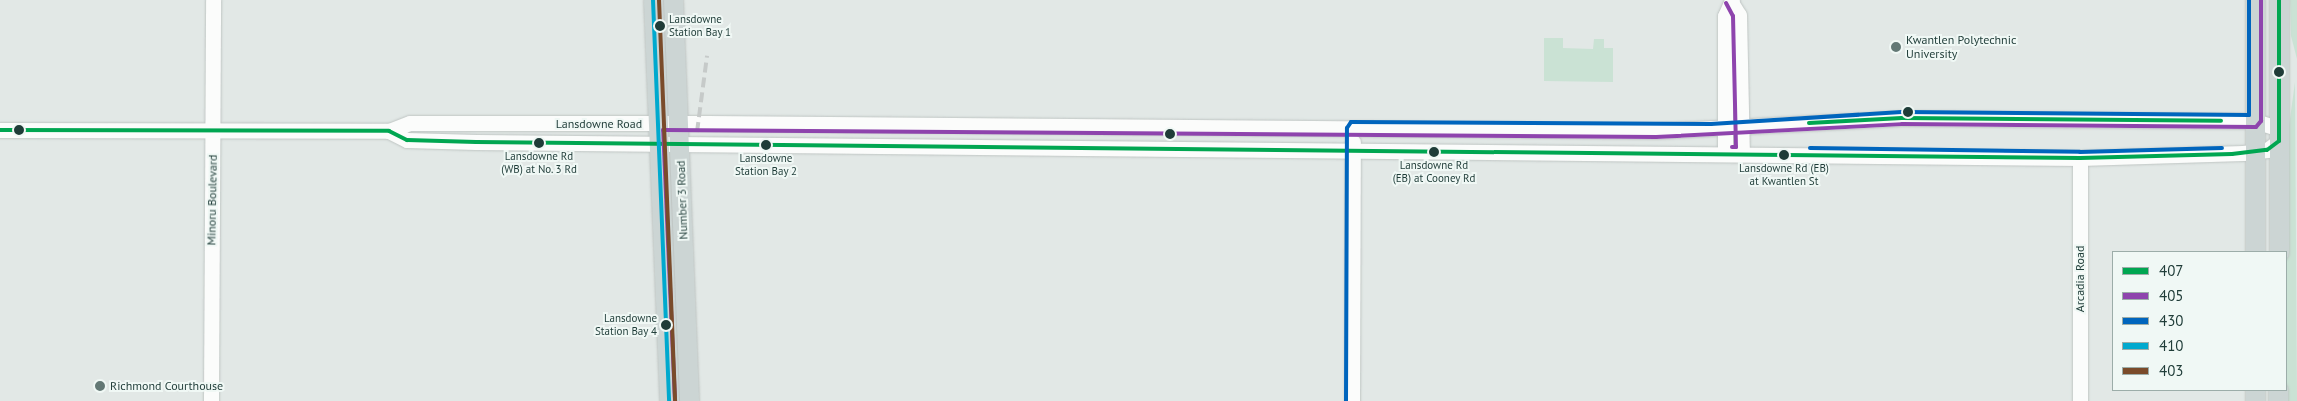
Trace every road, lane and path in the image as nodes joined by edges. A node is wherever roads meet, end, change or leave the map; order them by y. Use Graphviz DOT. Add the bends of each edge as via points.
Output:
graph roads {
  1 [pos="213,0"];
  2 [pos="653,0"];
  3 [pos="673,0"];
  4 [pos="2255,0"];
  5 [pos="2279,0"];
  6 [pos="1732,2"];
  7 [pos="2255,121"];
  8 [pos="680,123"];
  9 [pos="656,124"];
  10 [pos="1353,128"];
  11 [pos="1742,128"];
  12 [pos="212,129"];
  13 [pos="1725,129"];
  14 [pos="0,130"];
  15 [pos="389,131"];
  16 [pos="2279,135"];
  17 [pos="657,143"];
  18 [pos="680,143"];
  19 [pos="1353,151"];
  20 [pos="2255,152"];
  21 [pos="1725,153"];
  22 [pos="1742,153"];
  23 [pos="2080,158"];
  24 [pos="2255,251"];
  25 [pos="2278,251"];
  26 [pos="211,401"];
  27 [pos="669,401"];
  28 [pos="688,401"];
  29 [pos="1352,401"];
  30 [pos="2080,401"];
  1 -- 12 [label="street, Minoru Boulevard"];
  2 -- 9 [label="main road, Number 3 Road"];
  3 -- 8 [label="main road, Number 3 Road"];
  4 -- 7 [label="main road"];
  5 -- 16 [label="main road"];
  6 -- 11 [label="street" via="1739,15"];
  6 -- 13 [label="street" via="1725,16"];
  7 -- 11 [label="street, Lansdowne Road" via="1902,118"];
  7 -- 16 [label="street, Lansdowne Road"];
  7 -- 20 [label="main road"];
  8 -- 9 [label="street, Lansdowne Road"];
  8 -- 10 [label="street, Lansdowne Road"];
  8 -- 18 [label="main road, Number 3 Road"];
  9 -- 15 [label="street, Lansdowne Road" via="410,123"];
  9 -- 17 [label="main road, Number 3 Road"];
  10 -- 13 [label="street, Lansdowne Road"];
  10 -- 19 [label="street"];
  11 -- 13 [label="street, Lansdowne Road"];
  11 -- 22 [label="street"];
  12 -- 14 [label="street, Lansdowne Road"];
  12 -- 15 [label="street, Lansdowne Road"];
  12 -- 26 [label="street, Minoru Boulevard"];
  13 -- 21 [label="street"];
  15 -- 17 [label="street, Lansdowne Road" via="407,140"];
  16 -- 20 [label="street, Lansdowne Road" via="2267,150"];
  16 -- 25 [label="main road"];
  17 -- 18 [label="street, Lansdowne Road"];
  17 -- 27 [label="main road, Number 3 Road"];
  18 -- 19 [label="street, Lansdowne Road"];
  18 -- 28 [label="main road, Number 3 Road"];
  19 -- 21 [label="street, Lansdowne Road"];
  19 -- 29 [label="street"];
  20 -- 23 [label="street, Lansdowne Road"];
  20 -- 24 [label="main road"];
  21 -- 22 [label="street, Lansdowne Road"];
  22 -- 23 [label="street, Lansdowne Road"];
  23 -- 30 [label="street, Arcadia Road"];
}
